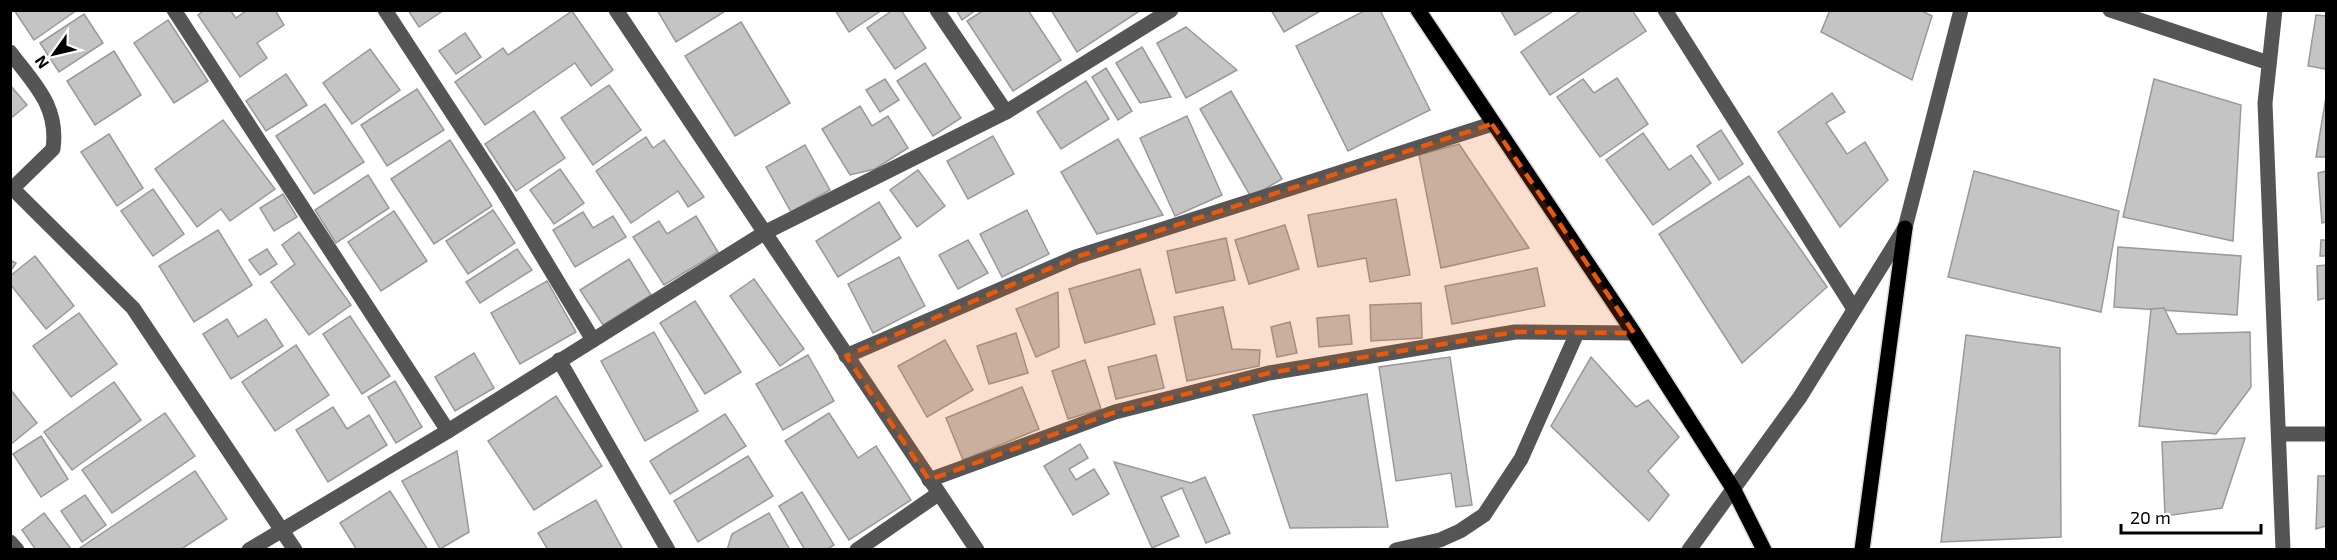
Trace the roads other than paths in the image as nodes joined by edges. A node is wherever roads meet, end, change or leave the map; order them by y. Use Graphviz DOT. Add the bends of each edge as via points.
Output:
graph roads {
  1 [pos="174,10"];
  2 [pos="385,10"];
  3 [pos="616,10"];
  4 [pos="937,10"];
  5 [pos="1171,10"];
  6 [pos="1418,10"];
  7 [pos="1665,10"];
  8 [pos="1961,10"];
  9 [pos="2110,10"];
  10 [pos="2275,10"];
  11 [pos="10,52"];
  12 [pos="2269,63"];
  13 [pos="1006,112"];
  14 [pos="1492,124"];
  15 [pos="12,187"];
  16 [pos="1905,228"];
  17 [pos="764,233"];
  18 [pos="1854,309"];
  19 [pos="1576,333"];
  20 [pos="1634,333"];
  21 [pos="593,339"];
  22 [pos="846,356"];
  23 [pos="559,360"];
  24 [pos="448,430"];
  25 [pos="2280,434"];
  26 [pos="2326,434"];
  27 [pos="929,480"];
  28 [pos="1734,490"];
  29 [pos="938,494"];
  30 [pos="283,530"];
  31 [pos="10,542"];
  32 [pos="17,549"];
  33 [pos="249,549"];
  34 [pos="295,549"];
  35 [pos="668,549"];
  36 [pos="857,549"];
  37 [pos="977,549"];
  38 [pos="1396,549"];
  39 [pos="1689,549"];
  40 [pos="1764,549"];
  41 [pos="1862,549"];
  42 [pos="2283,549"];
  1 -- 24 [label="street"];
  2 -- 21 [label="street" via="503,190"];
  3 -- 17 [label="street"];
  4 -- 13 [label="street"];
  5 -- 13 [label="street"];
  6 -- 14 [label="main road"];
  7 -- 18 [label="street"];
  8 -- 16 [label="street"];
  9 -- 12 [label="street"];
  10 -- 12 [label="street"];
  11 -- 15 [label="street" via="45,99 55,125 53,148"];
  12 -- 25 [label="street" via="2265,103"];
  13 -- 17 [label="street"];
  14 -- 20 [label="main road"];
  14 -- 22 [label="street" via="1076,257"];
  15 -- 30 [label="street" via="133,308"];
  16 -- 18 [label="street"];
  16 -- 41 [label="main road"];
  17 -- 21 [label="street"];
  17 -- 22 [label="street"];
  18 -- 28 [label="street" via="1800,397"];
  19 -- 20 [label="street"];
  19 -- 27 [label="street" via="1515,332 1269,373 1115,412"];
  19 -- 38 [label="street" via="1521,459 1484,514 1440,540"];
  20 -- 28 [label="main road"];
  21 -- 23 [label="street"];
  22 -- 27 [label="street"];
  23 -- 24 [label="street"];
  23 -- 35 [label="street"];
  24 -- 30 [label="street"];
  25 -- 26 [label="street"];
  25 -- 42 [label="street"];
  27 -- 29 [label="street"];
  28 -- 39 [label="street"];
  28 -- 40 [label="main road"];
  29 -- 36 [label="street"];
  29 -- 37 [label="street"];
  30 -- 33 [label="street"];
  30 -- 34 [label="street"];
  31 -- 32 [label="street"];
}
